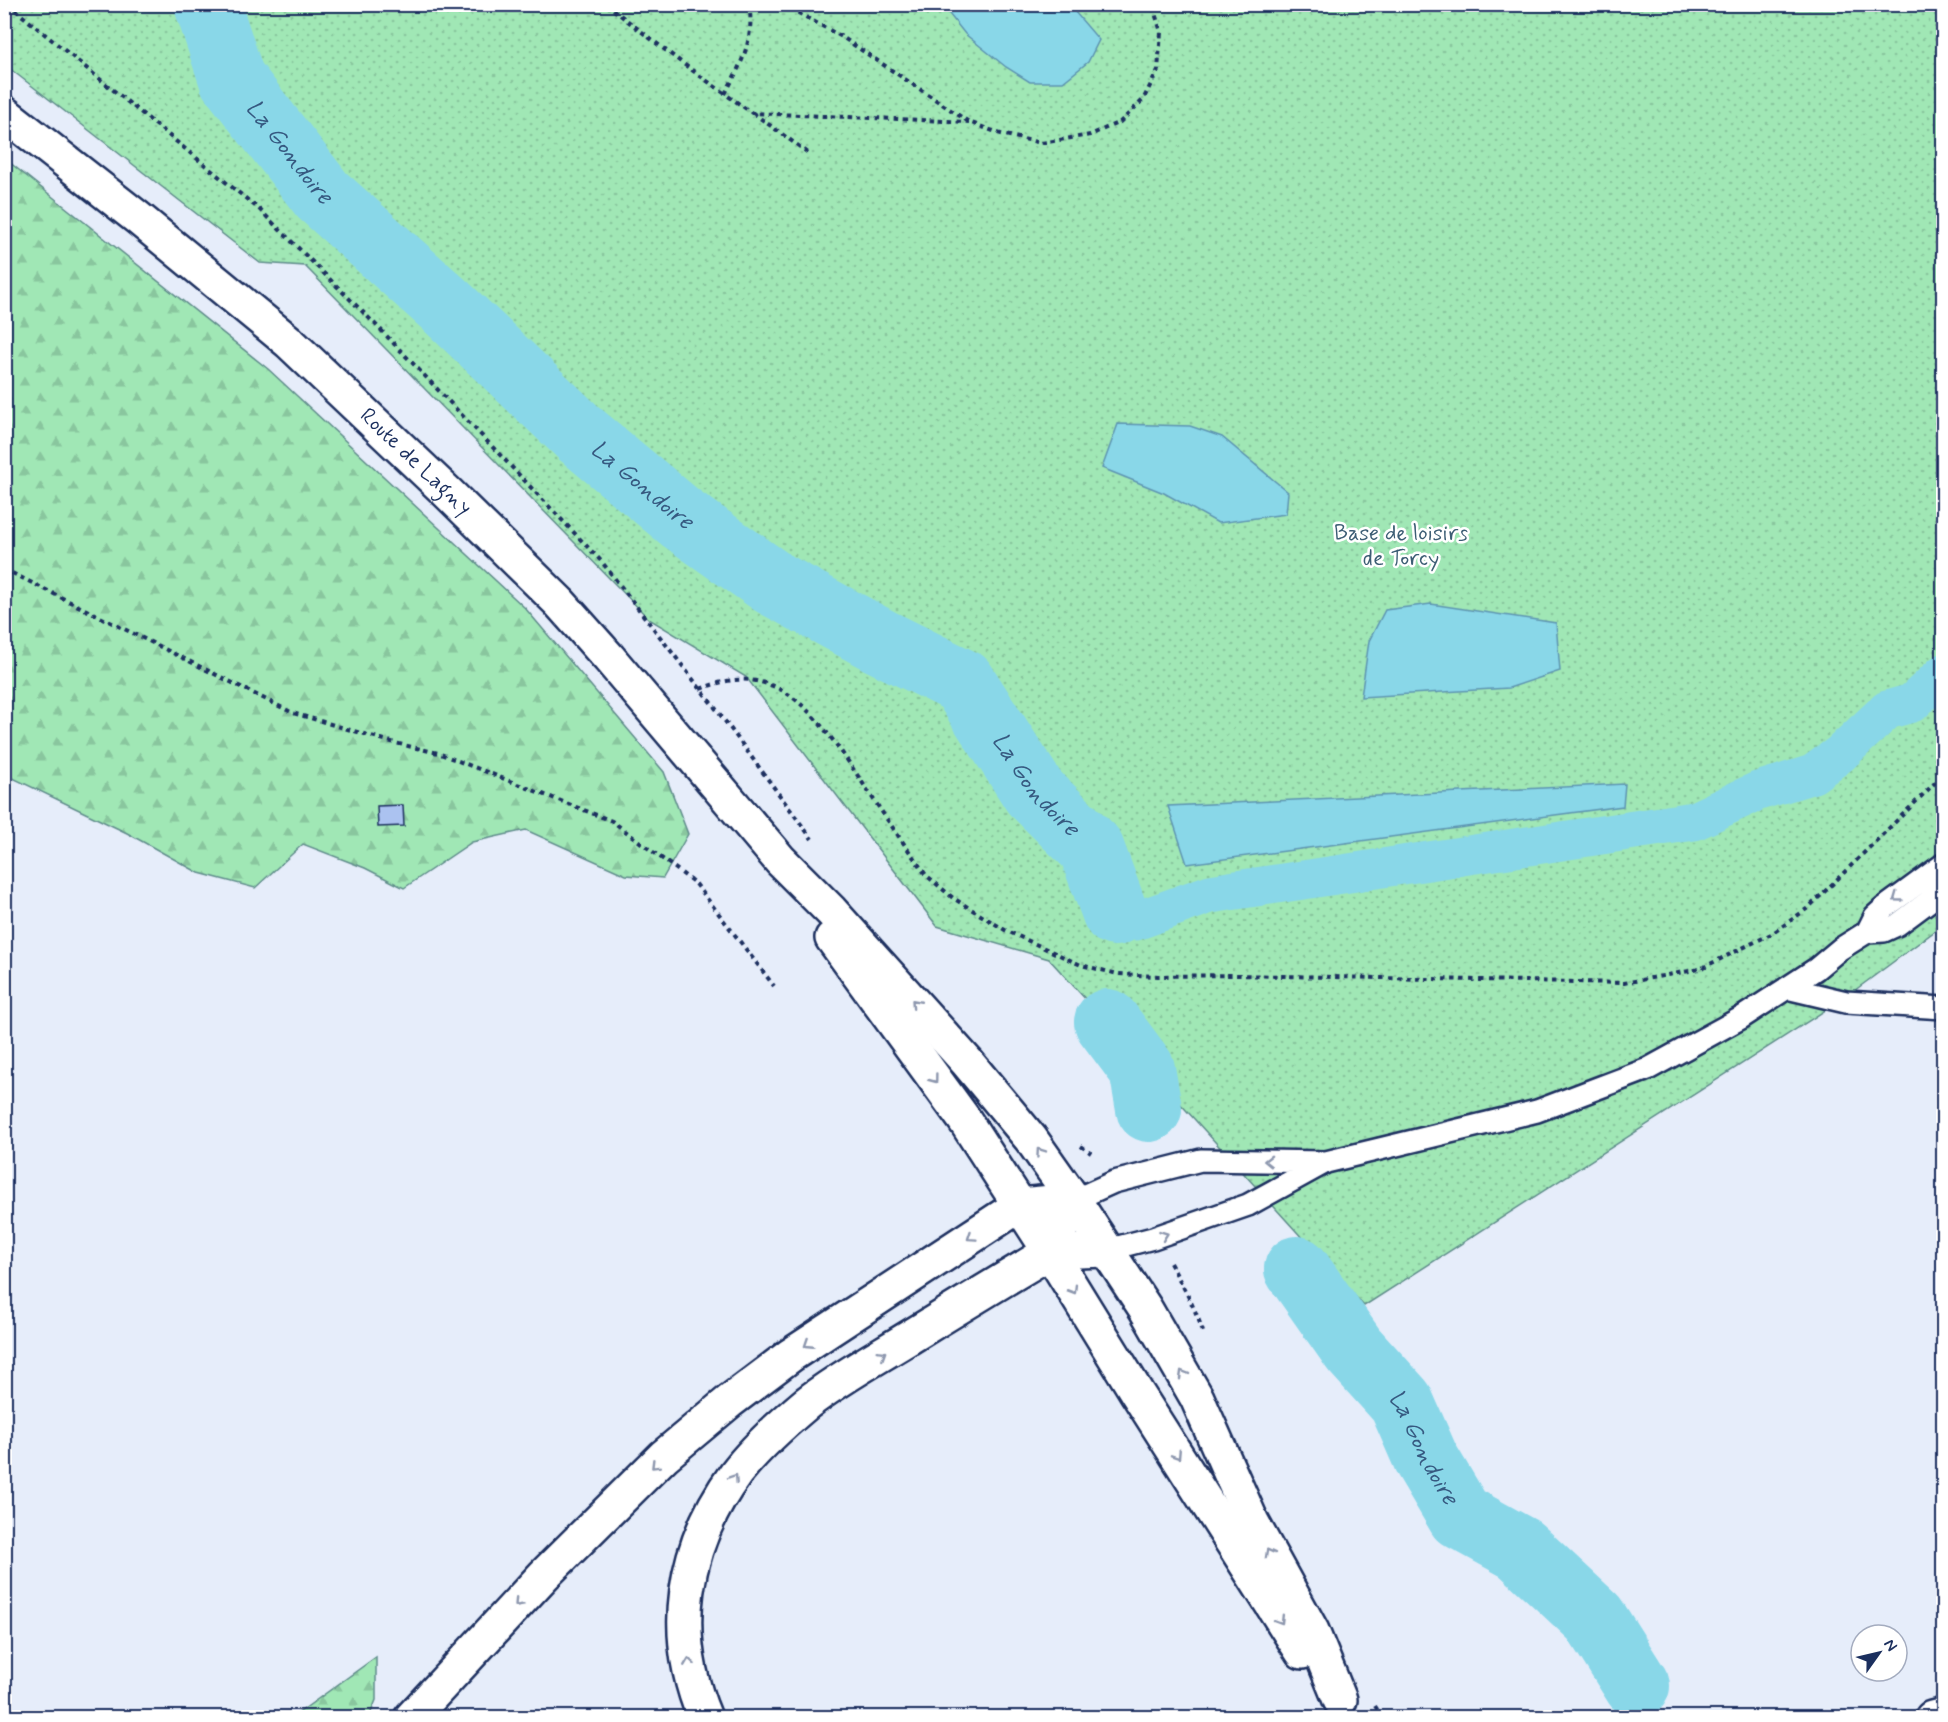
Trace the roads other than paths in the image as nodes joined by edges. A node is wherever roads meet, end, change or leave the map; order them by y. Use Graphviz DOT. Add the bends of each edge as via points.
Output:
graph roads {
  1 [pos="4,113"];
  2 [pos="780,860"];
  3 [pos="1944,864"];
  4 [pos="1944,890"];
  5 [pos="1867,932"];
  6 [pos="1787,988"];
  7 [pos="1944,1008"];
  8 [pos="1326,1162"];
  9 [pos="1074,1200"];
  10 [pos="1020,1205"];
  11 [pos="1107,1250"];
  12 [pos="1050,1252"];
  13 [pos="1346,1709"];
  14 [pos="1944,1715"];
  15 [pos="411,1718"];
  16 [pos="705,1718"];
  17 [pos="1932,1718"];
  1 -- 2 [label="main road, Route de Lagny" via="288,342 447,492 609,658"];
  9 -- 2 [label="main road, one-way" via="1031,1139 960,1054"];
  2 -- 10 [label="main road, one-way" via="964,1119"];
  3 -- 5 [label="lane, one-way" via="1884,908"];
  4 -- 5 [label="lane" via="1897,925"];
  5 -- 6 [label="lane"];
  6 -- 7 [label="lane" via="1846,1002"];
  6 -- 8 [label="lane" via="1648,1069 1537,1111"];
  8 -- 9 [label="lane, one-way" via="1202,1160 1114,1182"];
  11 -- 8 [label="lane, one-way" via="1248,1205"];
  9 -- 10 [label="main road"];
  9 -- 11 [label="main road"];
  9 -- 12 [label="main road"];
  10 -- 12 [label="main road"];
  10 -- 15 [label="main road, one-way" via="791,1355 664,1456 544,1575"];
  11 -- 12 [label="main road"];
  13 -- 11 [label="main road, one-way" via="1312,1631 1252,1522 1197,1398"];
  12 -- 13 [label="main road, one-way" via="1294,1642"];
  16 -- 12 [label="main road, one-way" via="688,1664 684,1607 692,1560 706,1524 737,1473 809,1402"];
  14 -- 17 [label="main road"];
}
